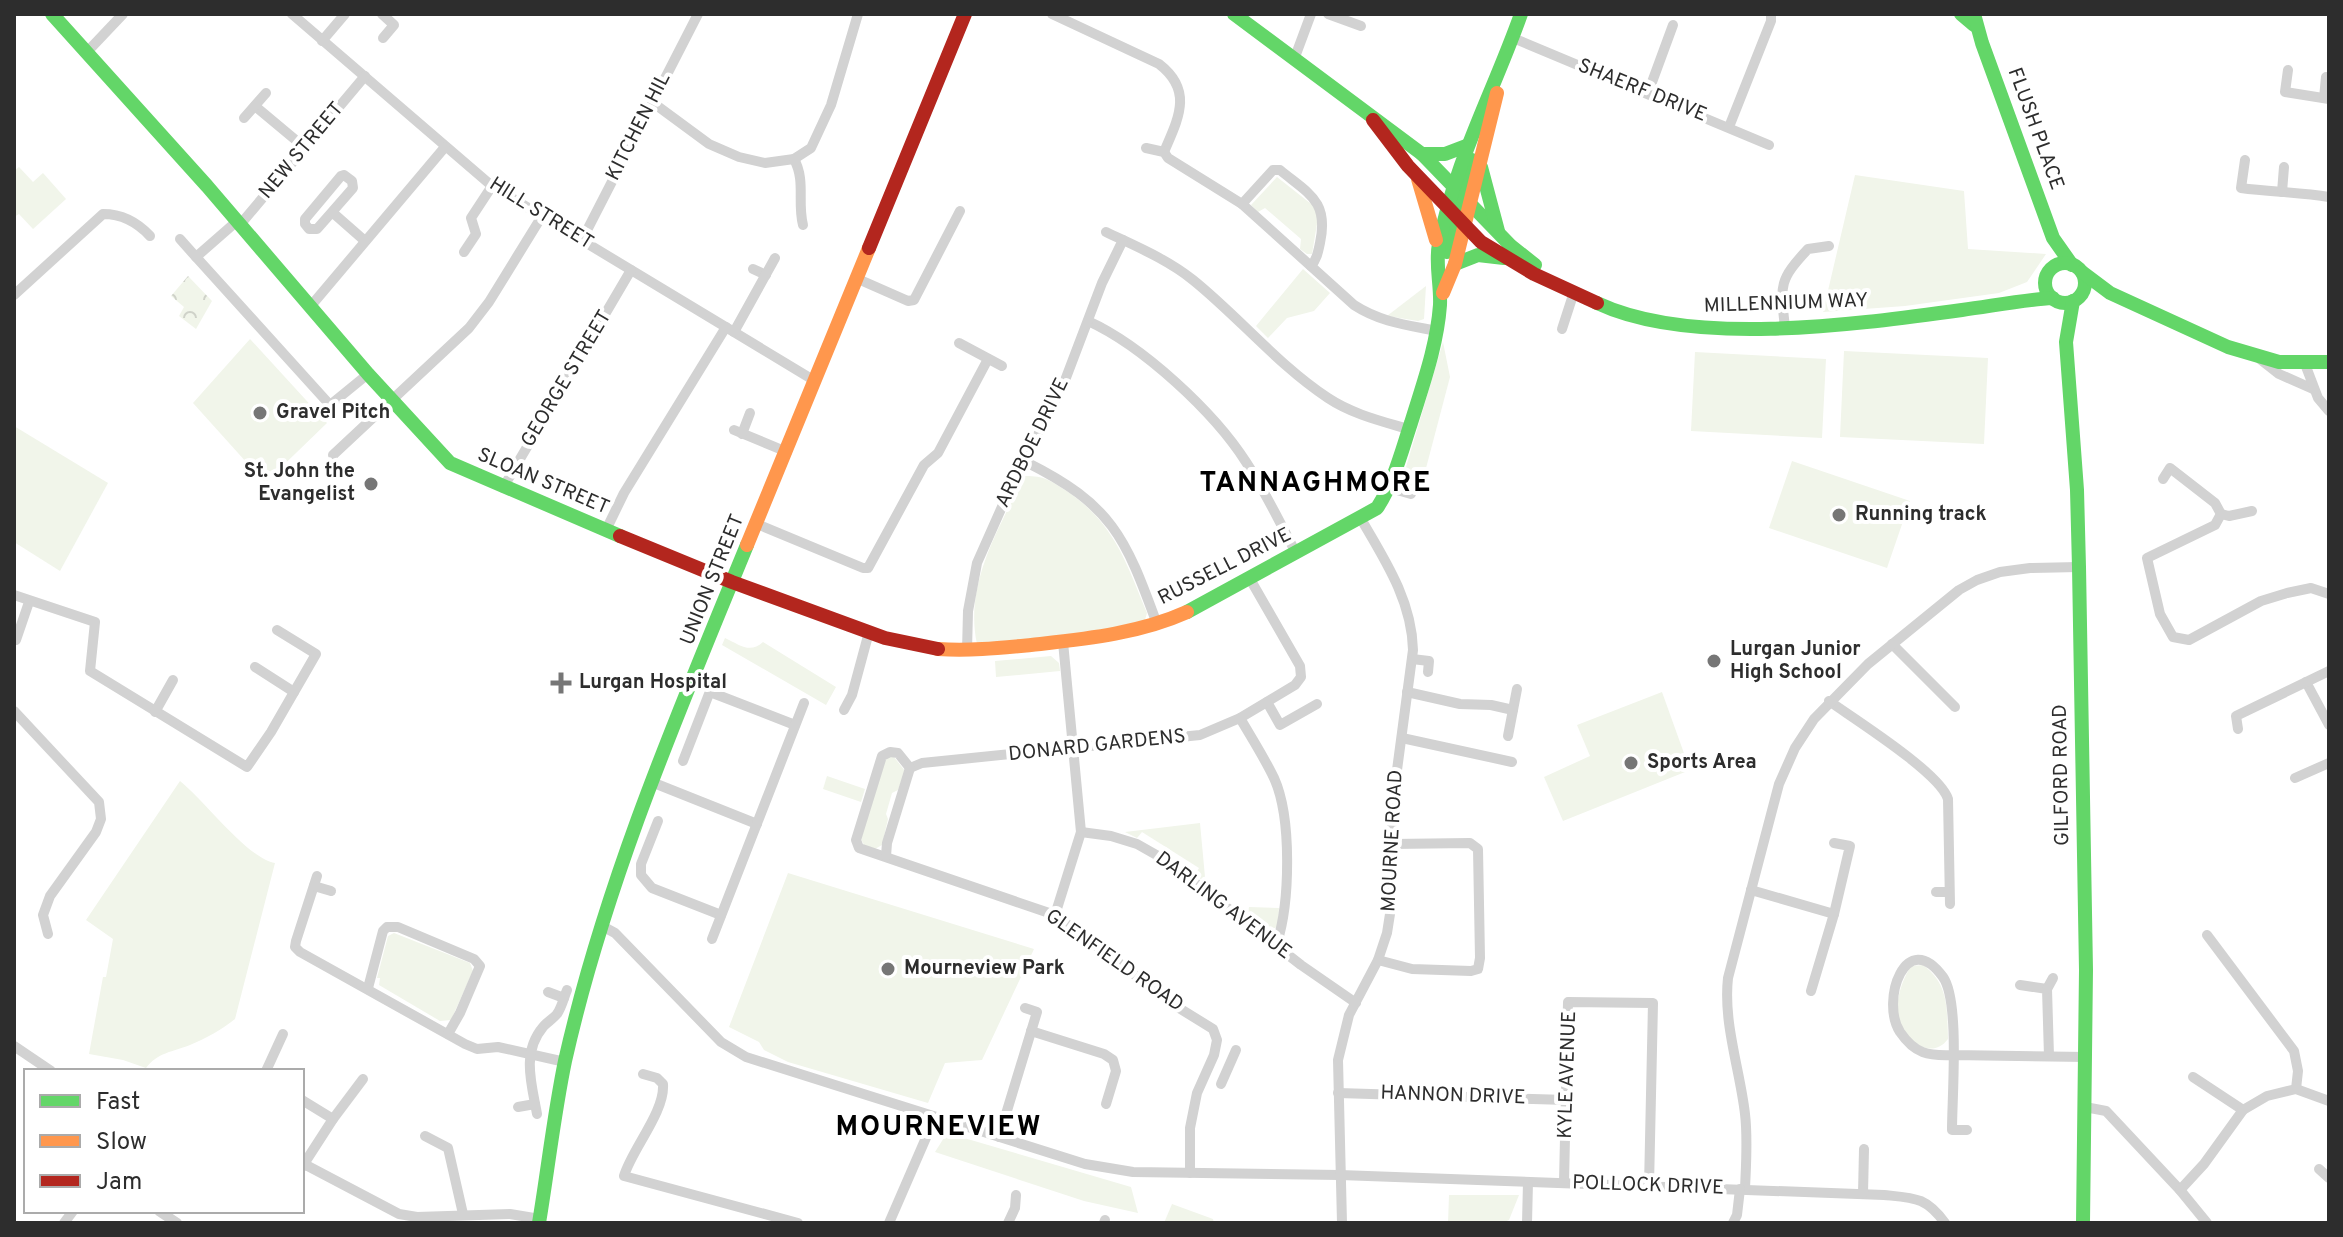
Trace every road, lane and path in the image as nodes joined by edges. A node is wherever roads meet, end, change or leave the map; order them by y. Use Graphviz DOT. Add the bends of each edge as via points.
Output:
graph roads {
  1 [pos="52,14"];
  2 [pos="123,14"];
  3 [pos="292,14"];
  4 [pos="345,14"];
  5 [pos="382,14"];
  6 [pos="698,14"];
  7 [pos="858,14"];
  8 [pos="965,14"];
  9 [pos="1052,14"];
  10 [pos="1234,14"];
  11 [pos="1311,14"];
  12 [pos="1328,14"];
  13 [pos="1521,14"];
  14 [pos="1771,14"];
  15 [pos="1971,20"];
  16 [pos="1673,25"];
  17 [pos="1361,26"];
  18 [pos="383,38"];
  19 [pos="1513,38"];
  20 [pos="322,41"];
  21 [pos="87,52"];
  22 [pos="1295,57"];
  23 [pos="1504,62"];
  24 [pos="2288,70"];
  25 [pos="365,76"];
  26 [pos="2326,77"];
  27 [pos="266,93"];
  28 [pos="1648,93"];
  29 [pos="1496,98"];
  30 [pos="2327,98"];
  31 [pos="652,102"];
  32 [pos="255,106"];
  33 [pos="244,118"];
  34 [pos="1375,122"];
  35 [pos="1729,127"];
  36 [pos="1769,145"];
  37 [pos="1466,146"];
  38 [pos="304,147"];
  39 [pos="445,147"];
  40 [pos="1146,148"];
  41 [pos="1164,152"];
  42 [pos="1422,154"];
  43 [pos="794,159"];
  44 [pos="2245,160"];
  45 [pos="1480,162"];
  46 [pos="2284,167"];
  47 [pos="1418,176"];
  48 [pos="492,186"];
  49 [pos="2282,192"];
  50 [pos="2329,197"];
  51 [pos="1242,204"];
  52 [pos="1458,205"];
  53 [pos="960,211"];
  54 [pos="332,212"];
  55 [pos="542,216"];
  56 [pos="238,224"];
  57 [pos="803,225"];
  58 [pos="1106,232"];
  59 [pos="1499,234"];
  60 [pos="150,236"];
  61 [pos="2053,238"];
  62 [pos="180,239"];
  63 [pos="582,240"];
  64 [pos="1123,240"];
  65 [pos="365,241"];
  66 [pos="1829,246"];
  67 [pos="1438,248"];
  68 [pos="464,252"];
  69 [pos="196,257"];
  70 [pos="775,258"];
  71 [pos="1504,258"];
  72 [pos="1455,264"];
  73 [pos="1311,266"];
  74 [pos="2053,268"];
  75 [pos="753,269"];
  76 [pos="2077,269"];
  77 [pos="631,270"];
  78 [pos="1534,274"];
  79 [pos="766,275"];
  80 [pos="858,279"];
  81 [pos="2046,283"];
  82 [pos="1559,284"];
  83 [pos="15,292"];
  84 [pos="1574,292"];
  85 [pos="2110,293"];
  86 [pos="1440,294"];
  87 [pos="2067,299"];
  88 [pos="2020,300"];
  89 [pos="310,307"];
  90 [pos="1088,321"];
  91 [pos="1785,327"];
  92 [pos="730,329"];
  93 [pos="1562,329"];
  94 [pos="1437,331"];
  95 [pos="959,343"];
  96 [pos="2259,358"];
  97 [pos="988,359"];
  98 [pos="2329,362"];
  99 [pos="2305,364"];
  100 [pos="1002,366"];
  101 [pos="368,374"];
  102 [pos="815,381"];
  103 [pos="2313,389"];
  104 [pos="392,399"];
  105 [pos="2329,411"];
  106 [pos="750,413"];
  107 [pos="1408,429"];
  108 [pos="787,452"];
  109 [pos="333,455"];
  110 [pos="1026,462"];
  111 [pos="2163,479"];
  112 [pos="503,488"];
  113 [pos="1390,488"];
  114 [pos="1411,494"];
  115 [pos="2252,511"];
  116 [pos="2221,514"];
  117 [pos="1361,519"];
  118 [pos="757,524"];
  119 [pos="606,530"];
  120 [pos="1296,553"];
  121 [pos="2079,567"];
  122 [pos="1250,579"];
  123 [pos="732,582"];
  124 [pos="2329,594"];
  125 [pos="14,595"];
  126 [pos="29,602"];
  127 [pos="1157,624"];
  128 [pos="277,630"];
  129 [pos="869,632"];
  130 [pos="16,640"];
  131 [pos="1063,642"];
  132 [pos="1892,644"];
  133 [pos="967,651"];
  134 [pos="1412,659"];
  135 [pos="255,667"];
  136 [pos="2329,671"];
  137 [pos="1428,672"];
  138 [pos="173,680"];
  139 [pos="2306,682"];
  140 [pos="1517,689"];
  141 [pos="294,692"];
  142 [pos="1407,692"];
  143 [pos="1829,701"];
  144 [pos="1267,702"];
  145 [pos="804,703"];
  146 [pos="1317,704"];
  147 [pos="1955,707"];
  148 [pos="844,710"];
  149 [pos="1513,710"];
  150 [pos="14,711"];
  151 [pos="155,712"];
  152 [pos="1240,718"];
  153 [pos="795,725"];
  154 [pos="2329,725"];
  155 [pos="2238,729"];
  156 [pos="1508,736"];
  157 [pos="1402,738"];
  158 [pos="1074,748"];
  159 [pos="683,761"];
  160 [pos="1512,762"];
  161 [pos="2329,763"];
  162 [pos="910,768"];
  163 [pos="2295,778"];
  164 [pos="654,783"];
  165 [pos="658,821"];
  166 [pos="757,824"];
  167 [pos="1081,832"];
  168 [pos="1834,843"];
  169 [pos="1392,844"];
  170 [pos="886,856"];
  171 [pos="1751,890"];
  172 [pos="331,891"];
  173 [pos="1936,892"];
  174 [pos="1949,892"];
  175 [pos="1950,904"];
  176 [pos="1834,914"];
  177 [pos="721,915"];
  178 [pos="1055,915"];
  179 [pos="602,926"];
  180 [pos="48,934"];
  181 [pos="2207,935"];
  182 [pos="712,939"];
  183 [pos="1277,943"];
  184 [pos="1378,960"];
  185 [pos="2053,978"];
  186 [pos="2020,985"];
  187 [pos="368,988"];
  188 [pos="2047,989"];
  189 [pos="1811,991"];
  190 [pos="548,992"];
  191 [pos="1356,1003"];
  192 [pos="1025,1008"];
  193 [pos="1031,1031"];
  194 [pos="283,1034"];
  195 [pos="448,1034"];
  196 [pos="14,1046"];
  197 [pos="1236,1050"];
  198 [pos="531,1055"];
  199 [pos="1953,1055"];
  200 [pos="2049,1056"];
  201 [pos="2086,1057"];
  202 [pos="565,1062"];
  203 [pos="1210,1064"];
  204 [pos="48,1069"];
  205 [pos="267,1069"];
  206 [pos="1227,1070"];
  207 [pos="643,1074"];
  208 [pos="2193,1077"];
  209 [pos="363,1079"];
  210 [pos="1221,1084"];
  211 [pos="2296,1089"];
  212 [pos="1338,1093"];
  213 [pos="1567,1100"];
  214 [pos="304,1101"];
  215 [pos="2329,1101"];
  216 [pos="1106,1104"];
  217 [pos="518,1107"];
  218 [pos="2085,1107"];
  219 [pos="2243,1110"];
  220 [pos="935,1117"];
  221 [pos="333,1119"];
  222 [pos="1967,1130"];
  223 [pos="425,1136"];
  224 [pos="999,1137"];
  225 [pos="1864,1149"];
  226 [pos="304,1164"];
  227 [pos="304,1167"];
  228 [pos="2319,1169"];
  229 [pos="1190,1173"];
  230 [pos="1340,1175"];
  231 [pos="2329,1178"];
  232 [pos="1528,1182"];
  233 [pos="1564,1183"];
  234 [pos="1649,1186"];
  235 [pos="1742,1189"];
  236 [pos="2180,1190"];
  237 [pos="1863,1194"];
  238 [pos="1016,1195"];
  239 [pos="463,1214"];
  240 [pos="417,1220"];
  241 [pos="540,1221"];
  242 [pos="798,1223"];
  243 [pos="889,1223"];
  244 [pos="1008,1223"];
  245 [pos="1342,1223"];
  246 [pos="1527,1223"];
  247 [pos="1733,1223"];
  248 [pos="1945,1223"];
  249 [pos="2083,1223"];
  250 [pos="2207,1223"];
  1 -- 21 [label="main road, SLOAN STREET"];
  2 -- 21 [label="street"];
  3 -- 20 [label="street, HILL STREET"];
  4 -- 20 [label="street"];
  5 -- 18 [label="street" via="394,25"];
  6 -- 31 [label="street, KITCHEN HIL"];
  7 -- 43 [label="street" via="831,105 811,148"];
  8 -- 80 [label="main road, UNION STREET"];
  9 -- 41 [label="street" via="1172,74 1181,105"];
  10 -- 22 [label="main road, MILLENNIUM WAY"];
  11 -- 22 [label="street"];
  12 -- 17 [label="street"];
  13 -- 19 [label="main road"];
  14 -- 35 [label="street"];
  15 -- 61 [label="main road, FLUSH PLACE"];
  16 -- 28 [label="street"];
  19 -- 23 [label="main road"];
  19 -- 28 [label="street, SHAERF DRIVE"];
  20 -- 25 [label="street, HILL STREET"];
  21 -- 56 [label="main road, SLOAN STREET"];
  22 -- 34 [label="main road, MILLENNIUM WAY"];
  23 -- 29 [label="main road"];
  23 -- 37 [label="main road"];
  24 -- 30 [label="street" via="2285,92"];
  25 -- 38 [label="street, NEW STREET"];
  25 -- 39 [label="street, HILL STREET"];
  26 -- 30 [label="street"];
  27 -- 32 [label="street"];
  28 -- 35 [label="street, SHAERF DRIVE"];
  29 -- 45 [label="main road"];
  29 -- 52 [label="main road"];
  31 -- 43 [label="street" via="709,144 739,157 765,163"];
  31 -- 63 [label="street, KITCHEN HIL"];
  32 -- 33 [label="street"];
  32 -- 38 [label="street"];
  34 -- 42 [label="main road, MILLENNIUM WAY"];
  34 -- 47 [label="main road, MILLENNIUM WAY"];
  34 -- 52 [label="main road"];
  35 -- 36 [label="street, SHAERF DRIVE"];
  37 -- 42 [label="main road" via="1445,154"];
  37 -- 52 [label="main road"];
  38 -- 56 [label="street, NEW STREET"];
  39 -- 48 [label="street, HILL STREET"];
  39 -- 65 [label="street"];
  40 -- 41 [label="street"];
  41 -- 51 [label="street"];
  42 -- 52 [label="main road, MILLENNIUM WAY"];
  43 -- 57 [label="street" via="802,179"];
  44 -- 49 [label="street" via="2241,188"];
  45 -- 52 [label="main road"];
  45 -- 59 [label="main road"];
  46 -- 49 [label="street"];
  47 -- 52 [label="main road, MILLENNIUM WAY"];
  47 -- 67 [label="main road"];
  48 -- 55 [label="street, HILL STREET"];
  48 -- 68 [label="street" via="471,218 476,234"];
  49 -- 50 [label="street"];
  51 -- 73 [label="street"];
  51 -- 73 [label="street" via="1273,170 1310,195 1322,209 1323,227"];
  52 -- 59 [label="main road, MILLENNIUM WAY"];
  52 -- 67 [label="main road"];
  52 -- 71 [label="main road, MILLENNIUM WAY"];
  52 -- 72 [label="main road"];
  52 -- 78 [label="main road"];
  52 -- 86 [label="main road"];
  53 -- 80 [label="street" via="914,300"];
  54 -- 54 [label="street" via="317,229 305,224 344,175 353,188"];
  54 -- 65 [label="street"];
  55 -- 63 [label="street, HILL STREET"];
  55 -- 104 [label="street" via="479,317"];
  56 -- 69 [label="street"];
  56 -- 89 [label="main road, SLOAN STREET"];
  58 -- 64 [label="street"];
  59 -- 82 [label="main road, MILLENNIUM WAY"];
  60 -- 83 [label="street" via="122,217 103,214"];
  61 -- 74 [label="main road, FLUSH PLACE"];
  61 -- 76 [label="main road, FLUSH PLACE"];
  62 -- 69 [label="street"];
  63 -- 77 [label="street, HILL STREET"];
  64 -- 90 [label="street, ARDBOE DRIVE"];
  64 -- 107 [label="street" via="1192,279 1329,399"];
  65 -- 89 [label="street"];
  66 -- 91 [label="street" via="1808,249 1785,276"];
  67 -- 86 [label="main road"];
  69 -- 101 [label="street" via="330,405"];
  70 -- 79 [label="street"];
  71 -- 72 [label="main road" via="1478,255"];
  71 -- 78 [label="main road, MILLENNIUM WAY"];
  72 -- 86 [label="main road"];
  73 -- 94 [label="street" via="1367,314"];
  74 -- 76 [label="main road" via="2062,264"];
  74 -- 81 [label="main road"];
  75 -- 79 [label="street"];
  76 -- 85 [label="main road"];
  76 -- 87 [label="main road" via="2085,284"];
  77 -- 92 [label="street, HILL STREET"];
  77 -- 112 [label="street, GEORGE STREET"];
  78 -- 82 [label="main road, MILLENNIUM WAY"];
  79 -- 92 [label="street"];
  80 -- 102 [label="main road, UNION STREET"];
  81 -- 87 [label="main road"];
  81 -- 88 [label="main road, MILLENNIUM WAY"];
  82 -- 84 [label="main road, MILLENNIUM WAY"];
  84 -- 91 [label="main road, MILLENNIUM WAY" via="1618,313 1655,321 1734,329"];
  84 -- 93 [label="street"];
  85 -- 87 [label="main road, MILLENNIUM WAY"];
  85 -- 96 [label="main road"];
  86 -- 94 [label="main road, RUSSELL DRIVE"];
  87 -- 88 [label="main road, MILLENNIUM WAY"];
  87 -- 121 [label="main road, GILFORD ROAD"];
  88 -- 91 [label="main road, MILLENNIUM WAY" via="1915,317"];
  89 -- 101 [label="main road, SLOAN STREET"];
  90 -- 110 [label="street, ARDBOE DRIVE"];
  90 -- 120 [label="street" via="1150,362 1231,440"];
  92 -- 102 [label="street, HILL STREET"];
  92 -- 119 [label="street" via="624,493"];
  94 -- 107 [label="main road, RUSSELL DRIVE"];
  95 -- 97 [label="street"];
  96 -- 99 [label="main road"];
  96 -- 103 [label="street"];
  97 -- 100 [label="street"];
  97 -- 118 [label="street" via="868,568"];
  98 -- 99 [label="main road"];
  99 -- 103 [label="street"];
  101 -- 104 [label="main road, SLOAN STREET"];
  102 -- 108 [label="main road, UNION STREET"];
  103 -- 105 [label="street"];
  104 -- 109 [label="street"];
  104 -- 112 [label="main road, SLOAN STREET" via="450,463"];
  106 -- 108 [label="street" via="738,432"];
  107 -- 113 [label="main road, RUSSELL DRIVE"];
  108 -- 118 [label="main road, UNION STREET"];
  110 -- 127 [label="street" via="1059,478 1106,515 1126,547"];
  110 -- 133 [label="street, ARDBOE DRIVE" via="977,563"];
  111 -- 116 [label="street" via="2170,468 2215,503"];
  112 -- 119 [label="main road, SLOAN STREET"];
  113 -- 114 [label="street"];
  113 -- 117 [label="main road, RUSSELL DRIVE" via="1377,508"];
  115 -- 116 [label="street"];
  116 -- 124 [label="street" via="2215,525 2147,558 2160,614 2173,637 2189,640 2261,601 2287,593 2311,588"];
  117 -- 120 [label="main road, RUSSELL DRIVE"];
  117 -- 134 [label="street, MOURNE ROAD" via="1406,606"];
  118 -- 123 [label="main road, UNION STREET"];
  119 -- 123 [label="main road, SLOAN STREET"];
  120 -- 122 [label="main road, RUSSELL DRIVE"];
  121 -- 132 [label="street" via="2030,568 1977,580"];
  121 -- 201 [label="main road, GILFORD ROAD"];
  122 -- 127 [label="main road, RUSSELL DRIVE"];
  122 -- 144 [label="street, DONARD GARDENS" via="1300,666 1295,685"];
  123 -- 129 [label="main road, RUSSELL DRIVE"];
  123 -- 164 [label="main road, UNION STREET"];
  125 -- 126 [label="street"];
  126 -- 130 [label="street"];
  126 -- 151 [label="street" via="95,622 90,671"];
  127 -- 131 [label="main road, RUSSELL DRIVE"];
  128 -- 141 [label="street" via="316,654"];
  129 -- 133 [label="main road, RUSSELL DRIVE" via="929,648"];
  129 -- 148 [label="street"];
  131 -- 133 [label="main road, RUSSELL DRIVE"];
  131 -- 158 [label="street"];
  132 -- 143 [label="street"];
  132 -- 147 [label="street"];
  134 -- 137 [label="street" via="1429,661"];
  134 -- 142 [label="street, MOURNE ROAD"];
  135 -- 141 [label="street"];
  136 -- 139 [label="street"];
  138 -- 151 [label="street"];
  139 -- 154 [label="street"];
  139 -- 155 [label="street" via="2236,716"];
  140 -- 149 [label="street"];
  141 -- 151 [label="street" via="247,767"];
  142 -- 149 [label="street"];
  142 -- 157 [label="street, MOURNE ROAD"];
  143 -- 171 [label="street" via="1779,784"];
  143 -- 174 [label="street" via="1945,791"];
  144 -- 146 [label="street" via="1280,725"];
  144 -- 152 [label="street, DONARD GARDENS"];
  145 -- 153 [label="street"];
  149 -- 156 [label="street"];
  150 -- 180 [label="street" via="99,802 96,832 50,896 43,915"];
  152 -- 158 [label="street, DONARD GARDENS" via="1200,735"];
  152 -- 183 [label="street" via="1273,777 1282,806 1284,923"];
  153 -- 159 [label="street" via="712,686"];
  153 -- 166 [label="street"];
  157 -- 160 [label="street"];
  157 -- 169 [label="street, MOURNE ROAD"];
  158 -- 162 [label="street, DONARD GARDENS"];
  158 -- 167 [label="street"];
  161 -- 163 [label="street"];
  162 -- 170 [label="street"];
  162 -- 170 [label="street, GLENFIELD ROAD" via="898,753 882,756 856,840 859,848"];
  164 -- 166 [label="street"];
  164 -- 179 [label="main road, UNION STREET"];
  165 -- 177 [label="street" via="641,875 652,888"];
  166 -- 177 [label="street"];
  167 -- 178 [label="street"];
  167 -- 183 [label="street, DARLING AVENUE" via="1137,844"];
  168 -- 176 [label="street" via="1850,846"];
  169 -- 184 [label="street, MOURNE ROAD" via="1390,914"];
  169 -- 184 [label="street" via="1470,843 1478,849 1480,958 1478,969 1471,971 1412,969"];
  170 -- 178 [label="street, GLENFIELD ROAD"];
  171 -- 176 [label="street"];
  171 -- 235 [label="street" via="1727,990 1745,1114"];
  172 -- 187 [label="street" via="316,881 295,947"];
  173 -- 174 [label="street"];
  174 -- 175 [label="street"];
  176 -- 189 [label="street"];
  177 -- 182 [label="street"];
  178 -- 203 [label="street, GLENFIELD ROAD" via="1213,1029 1217,1040"];
  179 -- 202 [label="main road, UNION STREET"];
  179 -- 220 [label="street, POLLOCK DRIVE" via="615,933 721,1042 746,1057"];
  181 -- 211 [label="street" via="2294,1051"];
  183 -- 191 [label="street, DARLING AVENUE"];
  184 -- 191 [label="street, MOURNE ROAD"];
  185 -- 188 [label="street"];
  186 -- 188 [label="street"];
  187 -- 195 [label="street"];
  187 -- 195 [label="street" via="387,927 474,959 480,966"];
  188 -- 200 [label="street"];
  190 -- 198 [label="street" via="565,994 556,1016 537,1035"];
  191 -- 212 [label="street, MOURNE ROAD" via="1338,1060"];
  192 -- 193 [label="street" via="1037,1012"];
  193 -- 216 [label="street" via="1113,1060 1116,1071"];
  193 -- 224 [label="street"];
  194 -- 205 [label="street"];
  195 -- 198 [label="street" via="477,1049 498,1047"];
  196 -- 204 [label="street"];
  197 -- 206 [label="street"];
  198 -- 202 [label="street"];
  198 -- 217 [label="street" via="529,1077 536,1109"];
  199 -- 199 [label="street" via="1951,992 1935,967 1913,959 1903,966 1896,984 1893,1019 1922,1054"];
  199 -- 200 [label="street"];
  199 -- 222 [label="street" via="1952,1130"];
  200 -- 201 [label="street"];
  201 -- 218 [label="main road, GILFORD ROAD"];
  202 -- 241 [label="main road, UNION STREET"];
  203 -- 206 [label="street"];
  203 -- 229 [label="street, GLENFIELD ROAD" via="1190,1128"];
  206 -- 210 [label="street"];
  207 -- 242 [label="street" via="657,1078 664,1090 624,1176"];
  208 -- 219 [label="street"];
  209 -- 221 [label="street"];
  211 -- 215 [label="street"];
  211 -- 219 [label="street" via="2267,1096"];
  212 -- 213 [label="street, HANNON DRIVE"];
  212 -- 230 [label="street, MOURNE ROAD"];
  213 -- 233 [label="street, KYLE AVENUE"];
  213 -- 234 [label="street, KYLE AVENUE" via="1568,1002 1653,1003"];
  214 -- 221 [label="street"];
  218 -- 236 [label="street" via="2106,1111"];
  218 -- 249 [label="main road, GILFORD ROAD"];
  219 -- 236 [label="street"];
  220 -- 224 [label="street, POLLOCK DRIVE"];
  220 -- 243 [label="street"];
  221 -- 226 [label="street"];
  223 -- 239 [label="street" via="448,1148"];
  224 -- 229 [label="street, POLLOCK DRIVE" via="1112,1170"];
  225 -- 237 [label="street"];
  227 -- 240 [label="street"];
  228 -- 231 [label="street"];
  229 -- 230 [label="street, POLLOCK DRIVE"];
  230 -- 232 [label="street, POLLOCK DRIVE"];
  230 -- 245 [label="street, MOURNE ROAD"];
  232 -- 233 [label="street, POLLOCK DRIVE"];
  232 -- 246 [label="street"];
  233 -- 234 [label="street, POLLOCK DRIVE"];
  234 -- 235 [label="street, POLLOCK DRIVE"];
  235 -- 237 [label="street, POLLOCK DRIVE"];
  235 -- 247 [label="street"];
  236 -- 250 [label="street"];
  237 -- 248 [label="street, POLLOCK DRIVE" via="1921,1199"];
  238 -- 244 [label="street"];
  239 -- 240 [label="street"];
  239 -- 241 [label="street" via="510,1214"];
}
